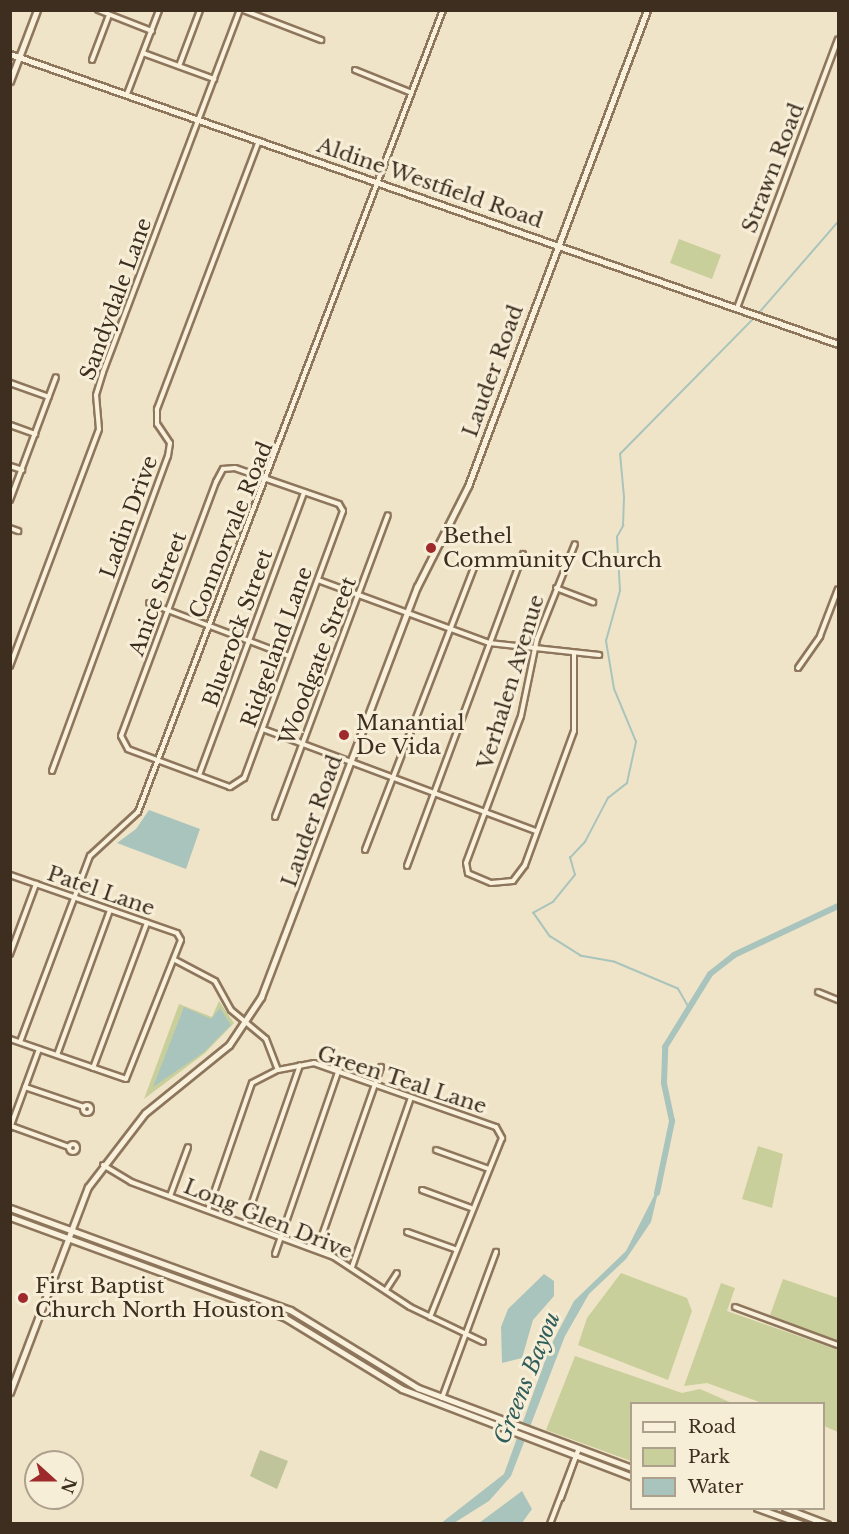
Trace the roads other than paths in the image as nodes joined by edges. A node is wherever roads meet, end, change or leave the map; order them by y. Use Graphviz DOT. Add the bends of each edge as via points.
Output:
graph roads {
  1 [pos="37,10"];
  2 [pos="98,10"];
  3 [pos="159,10"];
  4 [pos="200,10"];
  5 [pos="241,10"];
  6 [pos="443,10"];
  7 [pos="647,10"];
  8 [pos="110,15"];
  9 [pos="152,31"];
  10 [pos="838,39"];
  11 [pos="321,40"];
  12 [pos="143,53"];
  13 [pos="10,54"];
  14 [pos="19,57"];
  15 [pos="92,60"];
  16 [pos="179,66"];
  17 [pos="355,70"];
  18 [pos="214,79"];
  19 [pos="10,81"];
  20 [pos="412,93"];
  21 [pos="127,94"];
  22 [pos="199,119"];
  23 [pos="259,141"];
  24 [pos="379,182"];
  25 [pos="558,246"];
  26 [pos="737,308"];
  27 [pos="838,344"];
  28 [pos="56,377"];
  29 [pos="10,383"];
  30 [pos="49,397"];
  31 [pos="10,425"];
  32 [pos="35,434"];
  33 [pos="10,466"];
  34 [pos="22,470"];
  35 [pos="268,480"];
  36 [pos="304,492"];
  37 [pos="10,500"];
  38 [pos="388,515"];
  39 [pos="10,528"];
  40 [pos="18,531"];
  41 [pos="575,544"];
  42 [pos="523,554"];
  43 [pos="477,559"];
  44 [pos="318,580"];
  45 [pos="556,588"];
  46 [pos="838,589"];
  47 [pos="359,595"];
  48 [pos="593,602"];
  49 [pos="149,603"];
  50 [pos="168,610"];
  51 [pos="407,612"];
  52 [pos="209,625"];
  53 [pos="449,628"];
  54 [pos="249,640"];
  55 [pos="489,643"];
  56 [pos="534,651"];
  57 [pos="574,653"];
  58 [pos="599,655"];
  59 [pos="290,656"];
  60 [pos="10,666"];
  61 [pos="798,668"];
  62 [pos="262,729"];
  63 [pos="303,744"];
  64 [pos="159,760"];
  65 [pos="352,762"];
  66 [pos="52,771"];
  67 [pos="199,775"];
  68 [pos="394,777"];
  69 [pos="434,792"];
  70 [pos="484,812"];
  71 [pos="275,817"];
  72 [pos="536,831"];
  73 [pos="365,850"];
  74 [pos="407,866"];
  75 [pos="10,875"];
  76 [pos="36,884"];
  77 [pos="74,897"];
  78 [pos="110,910"];
  79 [pos="147,923"];
  80 [pos="10,954"];
  81 [pos="175,960"];
  82 [pos="818,992"];
  83 [pos="838,1000"];
  84 [pos="246,1023"];
  85 [pos="10,1039"];
  86 [pos="20,1042"];
  87 [pos="39,1049"];
  88 [pos="57,1055"];
  89 [pos="300,1064"];
  90 [pos="381,1067"];
  91 [pos="93,1068"];
  92 [pos="278,1070"];
  93 [pos="338,1072"];
  94 [pos="375,1084"];
  95 [pos="25,1087"];
  96 [pos="411,1098"];
  97 [pos="84,1107"];
  98 [pos="11,1126"];
  99 [pos="69,1147"];
  100 [pos="188,1147"];
  101 [pos="436,1150"];
  102 [pos="102,1165"];
  103 [pos="489,1169"];
  104 [pos="422,1190"];
  105 [pos="170,1196"];
  106 [pos="10,1208"];
  107 [pos="471,1208"];
  108 [pos="208,1209"];
  109 [pos="10,1217"];
  110 [pos="245,1223"];
  111 [pos="69,1230"];
  112 [pos="407,1232"];
  113 [pos="281,1236"];
  114 [pos="67,1237"];
  115 [pos="456,1249"];
  116 [pos="317,1250"];
  117 [pos="496,1252"];
  118 [pos="275,1254"];
  119 [pos="171,1266"];
  120 [pos="352,1267"];
  121 [pos="398,1273"];
  122 [pos="168,1274"];
  123 [pos="386,1290"];
  124 [pos="735,1307"];
  125 [pos="430,1317"];
  126 [pos="465,1335"];
  127 [pos="483,1342"];
  128 [pos="838,1345"];
  129 [pos="395,1375"];
  130 [pos="390,1383"];
  131 [pos="10,1392"];
  132 [pos="442,1398"];
  133 [pos="440,1405"];
  134 [pos="485,1414"];
  135 [pos="482,1421"];
  136 [pos="579,1448"];
  137 [pos="572,1454"];
  138 [pos="579,1457"];
  139 [pos="630,1467"];
  140 [pos="630,1476"];
  141 [pos="559,1501"];
  142 [pos="759,1510"];
  143 [pos="790,1510"];
  144 [pos="800,1514"];
  145 [pos="786,1521"];
  146 [pos="799,1523"];
  147 [pos="550,1524"];
  148 [pos="827,1524"];
  1 -- 14 [label="main road"];
  2 -- 8 [label="street"];
  3 -- 9 [label="street"];
  4 -- 16 [label="street"];
  5 -- 11 [label="street"];
  5 -- 18 [label="street, Sandydale Lane"];
  6 -- 20 [label="street, Connorvale Road"];
  7 -- 25 [label="main road, Lauder Road"];
  8 -- 9 [label="street"];
  8 -- 15 [label="street"];
  9 -- 12 [label="street"];
  10 -- 26 [label="street, Strawn Road"];
  12 -- 16 [label="street"];
  12 -- 21 [label="street"];
  13 -- 14 [label="main road, Aldine Westfield Road"];
  14 -- 19 [label="main road"];
  14 -- 21 [label="main road, Aldine Westfield Road"];
  16 -- 18 [label="street"];
  17 -- 20 [label="street"];
  18 -- 22 [label="street, Sandydale Lane"];
  20 -- 24 [label="street, Connorvale Road"];
  21 -- 22 [label="main road, Aldine Westfield Road"];
  22 -- 23 [label="main road, Aldine Westfield Road"];
  22 -- 60 [label="street, Sandydale Lane" via="103,372 96,395 99,429"];
  23 -- 24 [label="main road, Aldine Westfield Road"];
  23 -- 66 [label="street, Ladin Drive" via="157,410 157,424 170,443 168,456"];
  24 -- 25 [label="main road, Aldine Westfield Road"];
  24 -- 35 [label="street, Connorvale Road"];
  25 -- 26 [label="main road, Aldine Westfield Road"];
  25 -- 51 [label="main road, Lauder Road" via="458,512 429,560"];
  26 -- 27 [label="main road, Aldine Westfield Road"];
  28 -- 30 [label="street"];
  29 -- 30 [label="street"];
  30 -- 32 [label="street"];
  31 -- 32 [label="street"];
  32 -- 34 [label="street"];
  33 -- 34 [label="street"];
  34 -- 37 [label="street"];
  35 -- 36 [label="street"];
  35 -- 50 [label="street, Anice Street" via="235,468 221,471"];
  35 -- 52 [label="street, Connorvale Road"];
  36 -- 44 [label="street, Ridgeland Lane" via="342,508"];
  36 -- 54 [label="street, Bluerock Street"];
  38 -- 47 [label="street, Woodgate Street"];
  39 -- 40 [label="street"];
  41 -- 45 [label="street, Verhalen Avenue"];
  42 -- 55 [label="street"];
  43 -- 53 [label="street"];
  44 -- 47 [label="street"];
  44 -- 59 [label="street, Ridgeland Lane"];
  45 -- 48 [label="street"];
  45 -- 56 [label="street, Verhalen Avenue"];
  46 -- 61 [label="street" via="820,636"];
  47 -- 51 [label="street"];
  47 -- 63 [label="street, Woodgate Street"];
  49 -- 50 [label="street"];
  50 -- 52 [label="street"];
  50 -- 64 [label="street, Anice Street" via="121,742"];
  51 -- 53 [label="street"];
  51 -- 65 [label="main road, Lauder Road"];
  52 -- 54 [label="street"];
  52 -- 64 [label="street, Connorvale Road"];
  53 -- 55 [label="street"];
  53 -- 68 [label="street"];
  54 -- 59 [label="street"];
  54 -- 67 [label="street, Bluerock Street"];
  55 -- 56 [label="street"];
  55 -- 69 [label="street"];
  56 -- 57 [label="street"];
  56 -- 70 [label="street, Verhalen Avenue" via="521,716"];
  57 -- 58 [label="street"];
  57 -- 72 [label="street" via="574,731"];
  59 -- 62 [label="street, Ridgeland Lane"];
  62 -- 63 [label="street"];
  62 -- 67 [label="street, Ridgeland Lane" via="244,778 230,787"];
  63 -- 65 [label="street"];
  63 -- 71 [label="street, Woodgate Street"];
  64 -- 67 [label="street"];
  64 -- 77 [label="street, Connorvale Road" via="138,812 90,856"];
  65 -- 68 [label="street"];
  65 -- 84 [label="main road, Lauder Road" via="289,932"];
  68 -- 69 [label="street"];
  68 -- 73 [label="street"];
  69 -- 70 [label="street"];
  69 -- 74 [label="street"];
  70 -- 72 [label="street"];
  70 -- 72 [label="street, Verhalen Avenue" via="466,863 468,873 490,883 513,881"];
  75 -- 76 [label="street, Patel Lane"];
  76 -- 77 [label="street, Patel Lane"];
  76 -- 80 [label="street"];
  77 -- 78 [label="street, Patel Lane"];
  77 -- 86 [label="street, Connorvale Road"];
  78 -- 79 [label="street, Patel Lane"];
  78 -- 88 [label="street"];
  79 -- 81 [label="street, Patel Lane" via="180,937"];
  79 -- 91 [label="street"];
  81 -- 84 [label="street" via="211,976"];
  81 -- 91 [label="street" via="129,1077"];
  82 -- 83 [label="street"];
  84 -- 92 [label="street" via="266,1039"];
  84 -- 102 [label="main road, Lauder Road" via="217,1056 146,1113"];
  85 -- 86 [label="street"];
  86 -- 87 [label="street"];
  87 -- 88 [label="street"];
  87 -- 95 [label="street"];
  88 -- 91 [label="street"];
  89 -- 92 [label="street, Green Teal Lane"];
  89 -- 93 [label="street, Green Teal Lane"];
  89 -- 110 [label="street"];
  90 -- 94 [label="street"];
  92 -- 108 [label="street, Green Teal Lane" via="258,1078"];
  93 -- 94 [label="street, Green Teal Lane"];
  93 -- 113 [label="street"];
  94 -- 96 [label="street, Green Teal Lane"];
  94 -- 116 [label="street"];
  95 -- 97 [label="street"];
  95 -- 98 [label="street"];
  96 -- 103 [label="street, Green Teal Lane" via="501,1132"];
  96 -- 120 [label="street"];
  98 -- 99 [label="street"];
  100 -- 105 [label="street"];
  101 -- 103 [label="street"];
  102 -- 105 [label="street, Long Glen Drive"];
  102 -- 111 [label="main road, Lauder Road"];
  103 -- 107 [label="street"];
  104 -- 107 [label="street"];
  105 -- 108 [label="street, Long Glen Drive"];
  106 -- 111 [label="main road"];
  107 -- 115 [label="street"];
  108 -- 110 [label="street, Long Glen Drive"];
  109 -- 114 [label="main road"];
  110 -- 113 [label="street, Long Glen Drive"];
  111 -- 114 [label="main road, Lauder Road"];
  111 -- 119 [label="main road"];
  112 -- 115 [label="street"];
  113 -- 116 [label="street, Long Glen Drive"];
  113 -- 118 [label="street"];
  114 -- 122 [label="main road"];
  114 -- 131 [label="main road, Lauder Road"];
  115 -- 125 [label="street"];
  116 -- 120 [label="street, Long Glen Drive"];
  117 -- 126 [label="street"];
  119 -- 122 [label="main road"];
  119 -- 129 [label="main road" via="308,1318"];
  120 -- 123 [label="street, Long Glen Drive"];
  121 -- 123 [label="street"];
  122 -- 130 [label="main road" via="304,1326"];
  123 -- 125 [label="street, Long Glen Drive"];
  124 -- 128 [label="street"];
  125 -- 126 [label="street, Long Glen Drive"];
  126 -- 127 [label="street, Long Glen Drive"];
  126 -- 132 [label="street"];
  129 -- 130 [label="main road"];
  129 -- 132 [label="main road"];
  130 -- 133 [label="main road"];
  132 -- 133 [label="street"];
  132 -- 134 [label="main road"];
  133 -- 135 [label="main road"];
  134 -- 135 [label="main road"];
  134 -- 136 [label="main road"];
  135 -- 137 [label="main road"];
  136 -- 137 [label="street"];
  136 -- 138 [label="street"];
  136 -- 139 [label="main road"];
  137 -- 138 [label="main road"];
  137 -- 141 [label="street"];
  138 -- 140 [label="main road"];
  138 -- 141 [label="street"];
  141 -- 147 [label="street"];
  142 -- 145 [label="main road"];
  143 -- 144 [label="main road"];
  144 -- 146 [label="main road"];
  144 -- 148 [label="main road"];
  145 -- 146 [label="main road"];
}
